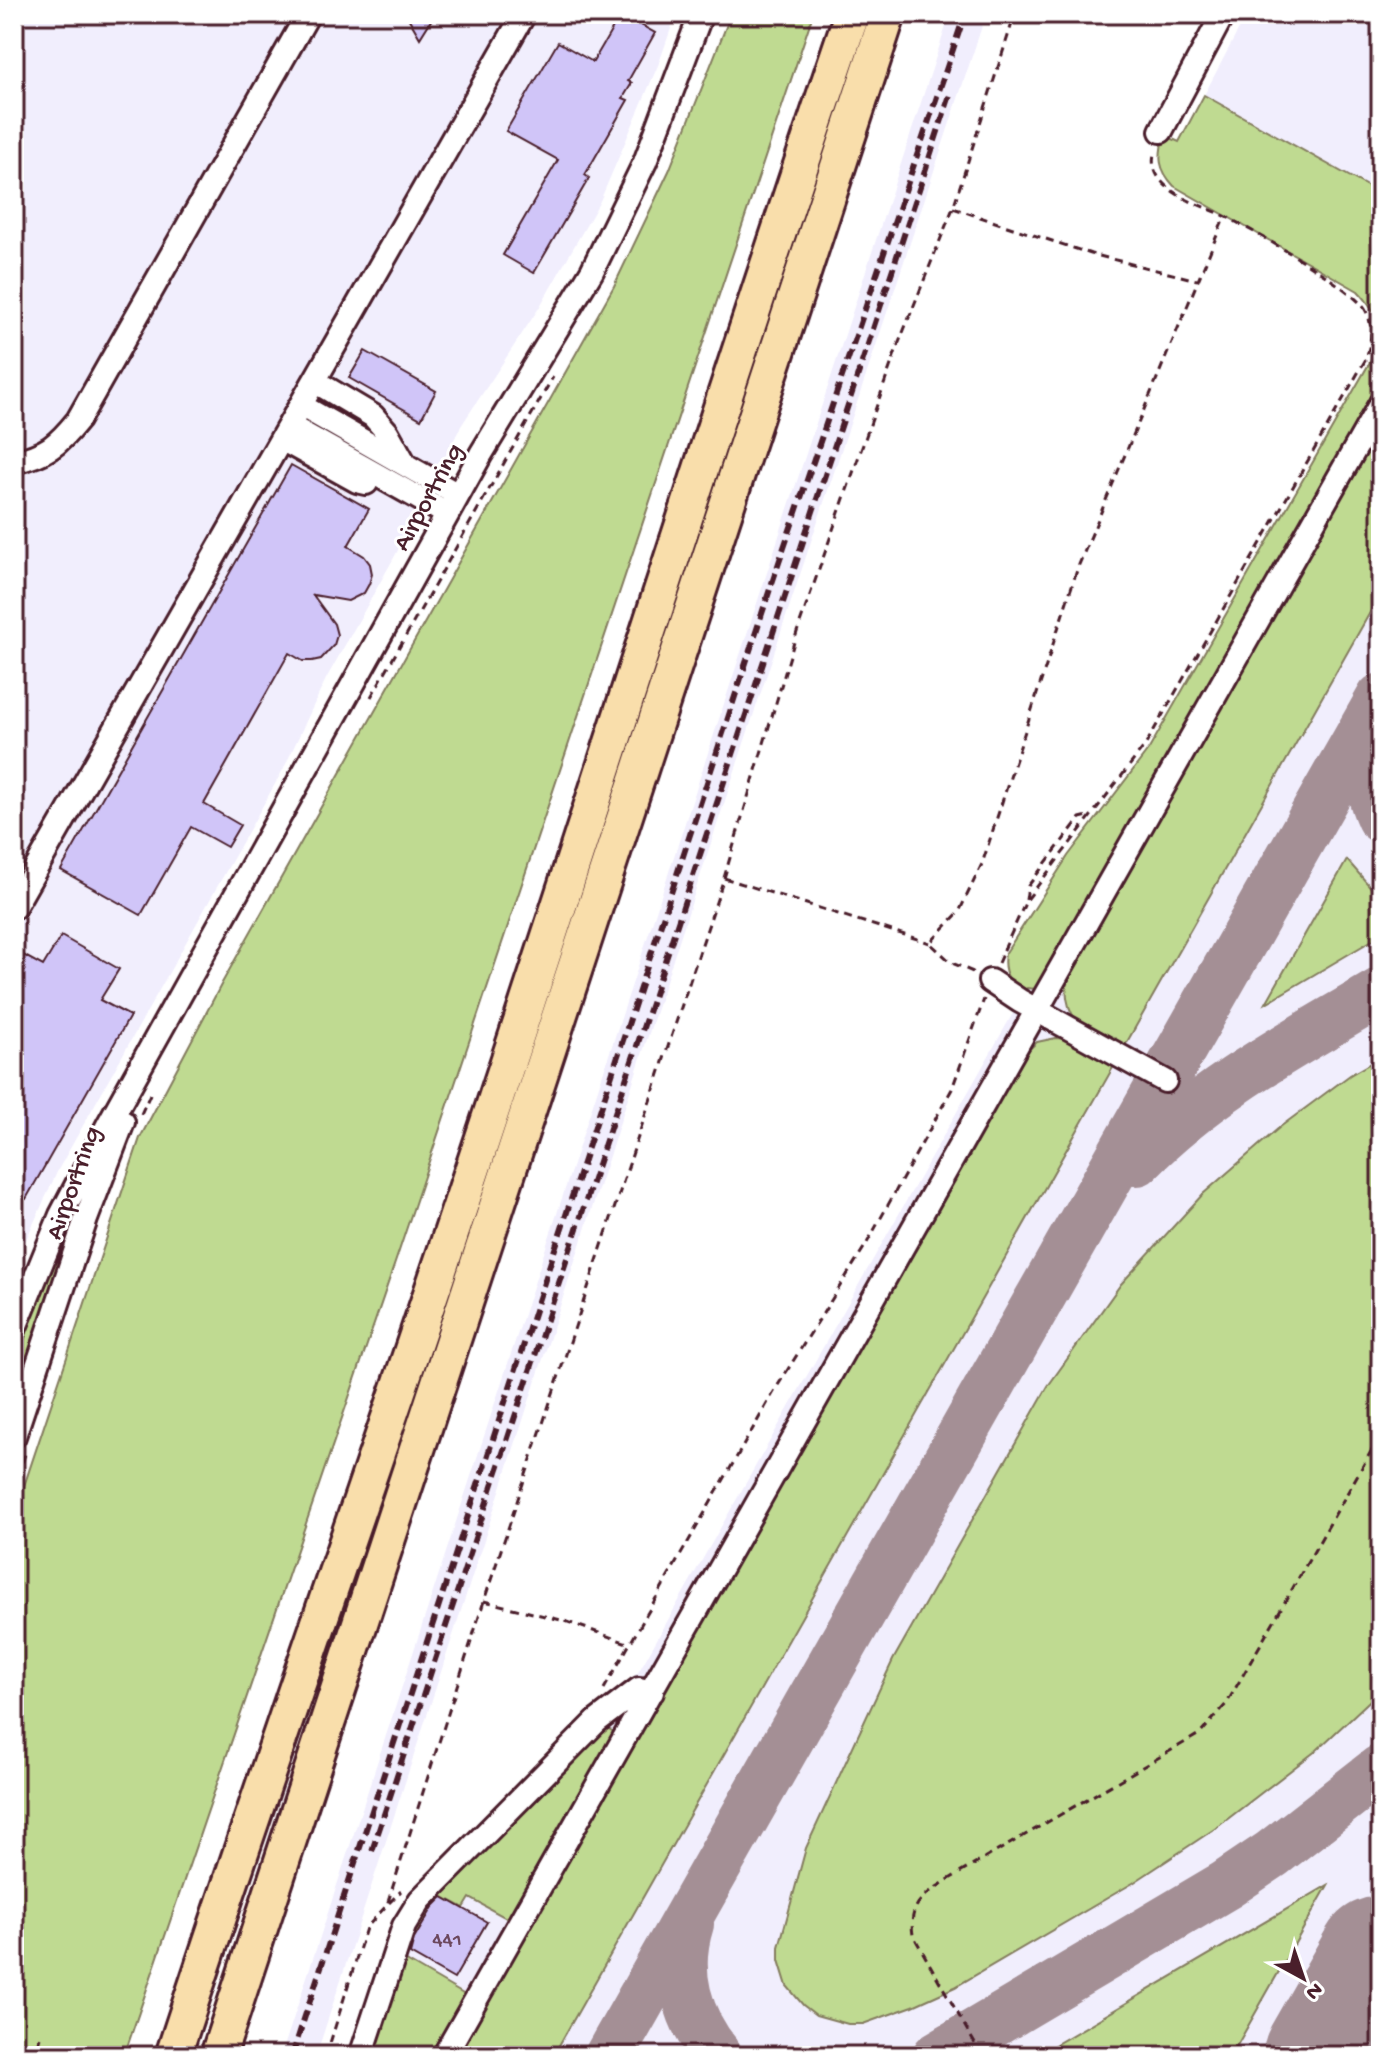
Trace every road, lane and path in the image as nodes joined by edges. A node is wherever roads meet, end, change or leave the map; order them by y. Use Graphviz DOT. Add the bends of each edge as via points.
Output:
graph roads {
  1 [pos="308,14"];
  2 [pos="524,14"];
  3 [pos="701,14"];
  4 [pos="852,14"];
  5 [pos="888,14"];
  6 [pos="1015,14"];
  7 [pos="1223,14"];
  8 [pos="1161,131"];
  9 [pos="953,208"];
  10 [pos="1225,216"];
  11 [pos="1197,280"];
  12 [pos="559,367"];
  13 [pos="309,394"];
  14 [pos="1381,403"];
  15 [pos="287,433"];
  16 [pos="14,462"];
  17 [pos="400,475"];
  18 [pos="453,505"];
  19 [pos="367,704"];
  20 [pos="1092,815"];
  21 [pos="724,878"];
  22 [pos="1026,901"];
  23 [pos="14,907"];
  24 [pos="930,943"];
  25 [pos="990,981"];
  26 [pos="181,998"];
  27 [pos="1035,1010"];
  28 [pos="1165,1081"];
  29 [pos="151,1092"];
  30 [pos="139,1119"];
  31 [pos="14,1330"];
  32 [pos="1381,1434"];
  33 [pos="21,1441"];
  34 [pos="14,1489"];
  35 [pos="484,1601"];
  36 [pos="630,1644"];
  37 [pos="602,1692"];
  38 [pos="652,1692"];
  39 [pos="406,1886"];
  40 [pos="387,1905"];
  41 [pos="40,2037"];
  42 [pos="34,2056"];
  43 [pos="173,2056"];
  44 [pos="218,2056"];
  45 [pos="326,2056"];
  46 [pos="361,2056"];
  47 [pos="444,2056"];
  48 [pos="982,2056"];
  1 -- 16 [label="street" via="78,420 58,444"];
  2 -- 13 [label="street"];
  3 -- 18 [label="street, Airportring" via="619,218"];
  4 -- 43 [label="highway" via="440,1266"];
  5 -- 44 [label="highway"];
  6 -- 9 [label="path"];
  7 -- 8 [label="street"];
  8 -- 10 [label="path" via="1153,168 1162,182"];
  9 -- 11 [label="path" via="1091,254"];
  9 -- 21 [label="path" via="898,345 797,632"];
  10 -- 11 [label="path"];
  10 -- 20 [label="path" via="1351,294 1365,311 1371,340 1366,359 1146,744"];
  11 -- 24 [label="path" via="1078,567 982,864 959,912"];
  12 -- 19 [label="path"];
  13 -- 15 [label="street"];
  13 -- 17 [label="street"];
  14 -- 27 [label="street"];
  15 -- 17 [label="street" via="357,481 376,485"];
  15 -- 23 [label="street"];
  17 -- 18 [label="street"];
  18 -- 26 [label="street, Airportring"];
  20 -- 22 [label="path"];
  20 -- 22 [label="path" via="1080,818 1028,886"];
  21 -- 24 [label="path"];
  21 -- 35 [label="path"];
  22 -- 25 [label="path"];
  24 -- 25 [label="path" via="952,963"];
  25 -- 27 [label="street"];
  25 -- 36 [label="path" via="952,1089"];
  26 -- 31 [label="street, Airportring" via="61,1215"];
  26 -- 33 [label="street, Airportring" via="112,1151"];
  27 -- 28 [label="street"];
  27 -- 38 [label="street"];
  29 -- 30 [label="path"];
  32 -- 48 [label="path" via="1216,1720 951,1878 917,1904 910,1918 913,1935"];
  33 -- 34 [label="path"];
  35 -- 36 [label="path"];
  35 -- 40 [label="path"];
  36 -- 37 [label="path"];
  38 -- 46 [label="street" via="639,1689 597,1721 420,1900 404,1926"];
  38 -- 47 [label="street"];
  39 -- 40 [label="path"];
  40 -- 45 [label="path" via="366,1928"];
  41 -- 42 [label="path"];
}
